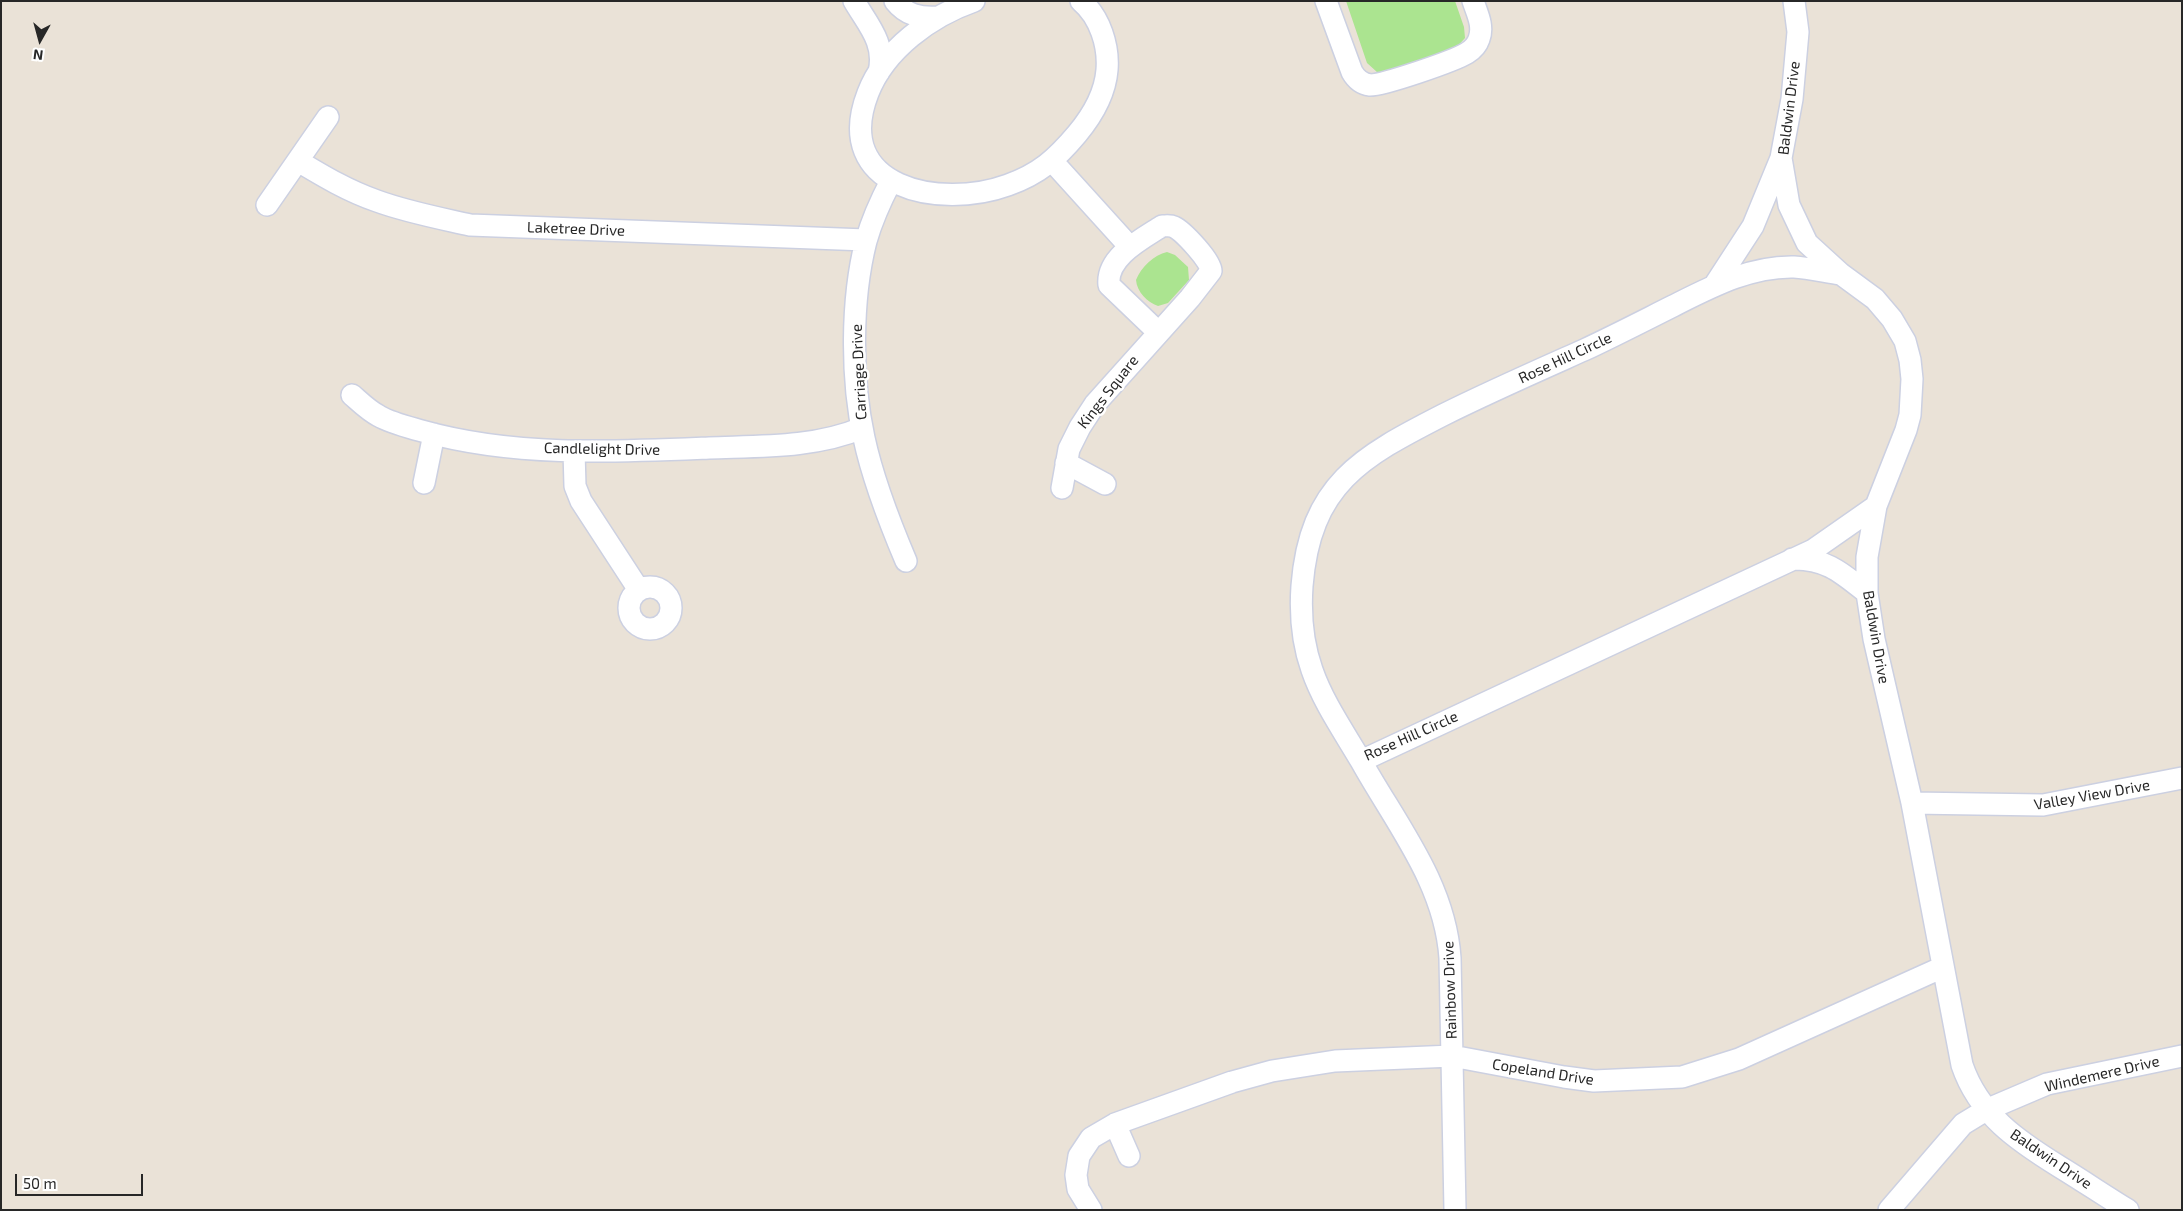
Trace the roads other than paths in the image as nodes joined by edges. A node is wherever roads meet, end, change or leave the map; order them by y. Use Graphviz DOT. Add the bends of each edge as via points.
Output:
graph roads {
  1 [pos="854,1"];
  2 [pos="895,1"];
  3 [pos="974,1"];
  4 [pos="1082,1"];
  5 [pos="1326,1"];
  6 [pos="1473,1"];
  7 [pos="1794,1"];
  8 [pos="937,17"];
  9 [pos="879,72"];
  10 [pos="328,117"];
  11 [pos="1781,158"];
  12 [pos="298,161"];
  13 [pos="1053,162"];
  14 [pos="891,181"];
  15 [pos="267,205"];
  16 [pos="866,240"];
  17 [pos="1130,247"];
  18 [pos="1841,274"];
  19 [pos="1714,286"];
  20 [pos="1158,332"];
  21 [pos="352,395"];
  22 [pos="862,428"];
  23 [pos="434,434"];
  24 [pos="574,451"];
  25 [pos="1066,463"];
  26 [pos="424,483"];
  27 [pos="1105,484"];
  28 [pos="1062,488"];
  29 [pos="1876,506"];
  30 [pos="1792,560"];
  31 [pos="906,561"];
  32 [pos="639,590"];
  33 [pos="1867,593"];
  34 [pos="1361,761"];
  35 [pos="2182,778"];
  36 [pos="1912,803"];
  37 [pos="1943,967"];
  38 [pos="1452,1056"];
  39 [pos="2182,1056"];
  40 [pos="1986,1110"];
  41 [pos="1115,1124"];
  42 [pos="1129,1156"];
  43 [pos="1091,1210"];
  44 [pos="1455,1210"];
  45 [pos="1889,1210"];
  46 [pos="2128,1210"];
  1 -- 9 [label="street" via="879,44 882,59"];
  2 -- 8 [label="street" via="902,10 925,18"];
  3 -- 8 [label="street"];
  4 -- 13 [label="street" via="1101,31 1107,73 1090,117"];
  5 -- 6 [label="street" via="1354,75 1362,83 1371,85 1402,77 1470,51 1479,40 1481,31"];
  7 -- 11 [label="street, Baldwin Drive" via="1797,42 1792,99"];
  8 -- 9 [label="street" via="908,39"];
  9 -- 14 [label="street" via="865,102 861,133 868,156"];
  10 -- 12 [label="street"];
  11 -- 18 [label="street, Baldwin Drive" via="1789,205 1799,229 1807,243"];
  11 -- 19 [label="street" via="1753,226"];
  12 -- 15 [label="street"];
  12 -- 16 [label="street, Laketree Drive" via="333,182 374,200 470,224"];
  13 -- 14 [label="street" via="1014,183 981,192 935,194"];
  13 -- 17 [label="street"];
  14 -- 16 [label="street, Carriage Drive"];
  16 -- 22 [label="street, Carriage Drive" via="856,341"];
  17 -- 20 [label="street, Kings Square" via="1113,267 1109,285"];
  17 -- 20 [label="street, Kings Square" via="1162,226 1172,226 1212,267 1190,298"];
  18 -- 19 [label="street, Rose Hill Circle" via="1793,267 1753,271"];
  18 -- 29 [label="street, Baldwin Drive" via="1875,298 1892,318 1905,341 1910,360 1910,415"];
  19 -- 34 [label="street, Rose Hill Circle" via="1390,442 1367,457 1337,487 1318,518 1306,551 1301,624 1316,682"];
  20 -- 25 [label="street, Kings Square" via="1095,404 1076,434"];
  21 -- 23 [label="street, Candlelight Drive" via="378,416"];
  22 -- 24 [label="street, Candlelight Drive" via="840,437 800,444"];
  22 -- 31 [label="street, Carriage Drive" via="873,473"];
  23 -- 24 [label="street, Candlelight Drive" via="492,445"];
  23 -- 26 [label="street"];
  24 -- 32 [label="street" via="575,486 581,501"];
  25 -- 27 [label="street"];
  25 -- 28 [label="street, Kings Square"];
  29 -- 30 [label="street, Rose Hill Circle" via="1813,550"];
  29 -- 33 [label="street, Baldwin Drive" via="1867,557"];
  30 -- 33 [label="street, Rose Hill Circle" via="1828,564"];
  30 -- 34 [label="street, Rose Hill Circle"];
  33 -- 36 [label="street, Baldwin Drive" via="1874,639"];
  34 -- 38 [label="street, Rainbow Drive" via="1428,875 1443,912 1450,958"];
  35 -- 36 [label="street, Valley View Drive" via="2043,805"];
  36 -- 37 [label="street, Baldwin Drive"];
  37 -- 38 [label="street, Copeland Drive" via="1739,1060 1682,1077 1594,1081"];
  37 -- 40 [label="street, Baldwin Drive" via="1962,1066"];
  38 -- 41 [label="street, Copeland Drive" via="1335,1061 1291,1067 1232,1082"];
  38 -- 44 [label="street, Rainbow Drive"];
  39 -- 40 [label="street, Windemere Drive" via="2047,1084"];
  40 -- 45 [label="street, Windemere Drive" via="1964,1124"];
  40 -- 46 [label="street, Baldwin Drive" via="2020,1142"];
  41 -- 42 [label="street"];
  41 -- 43 [label="street, Copeland Drive" via="1090,1138 1078,1158 1077,1186"];
}
